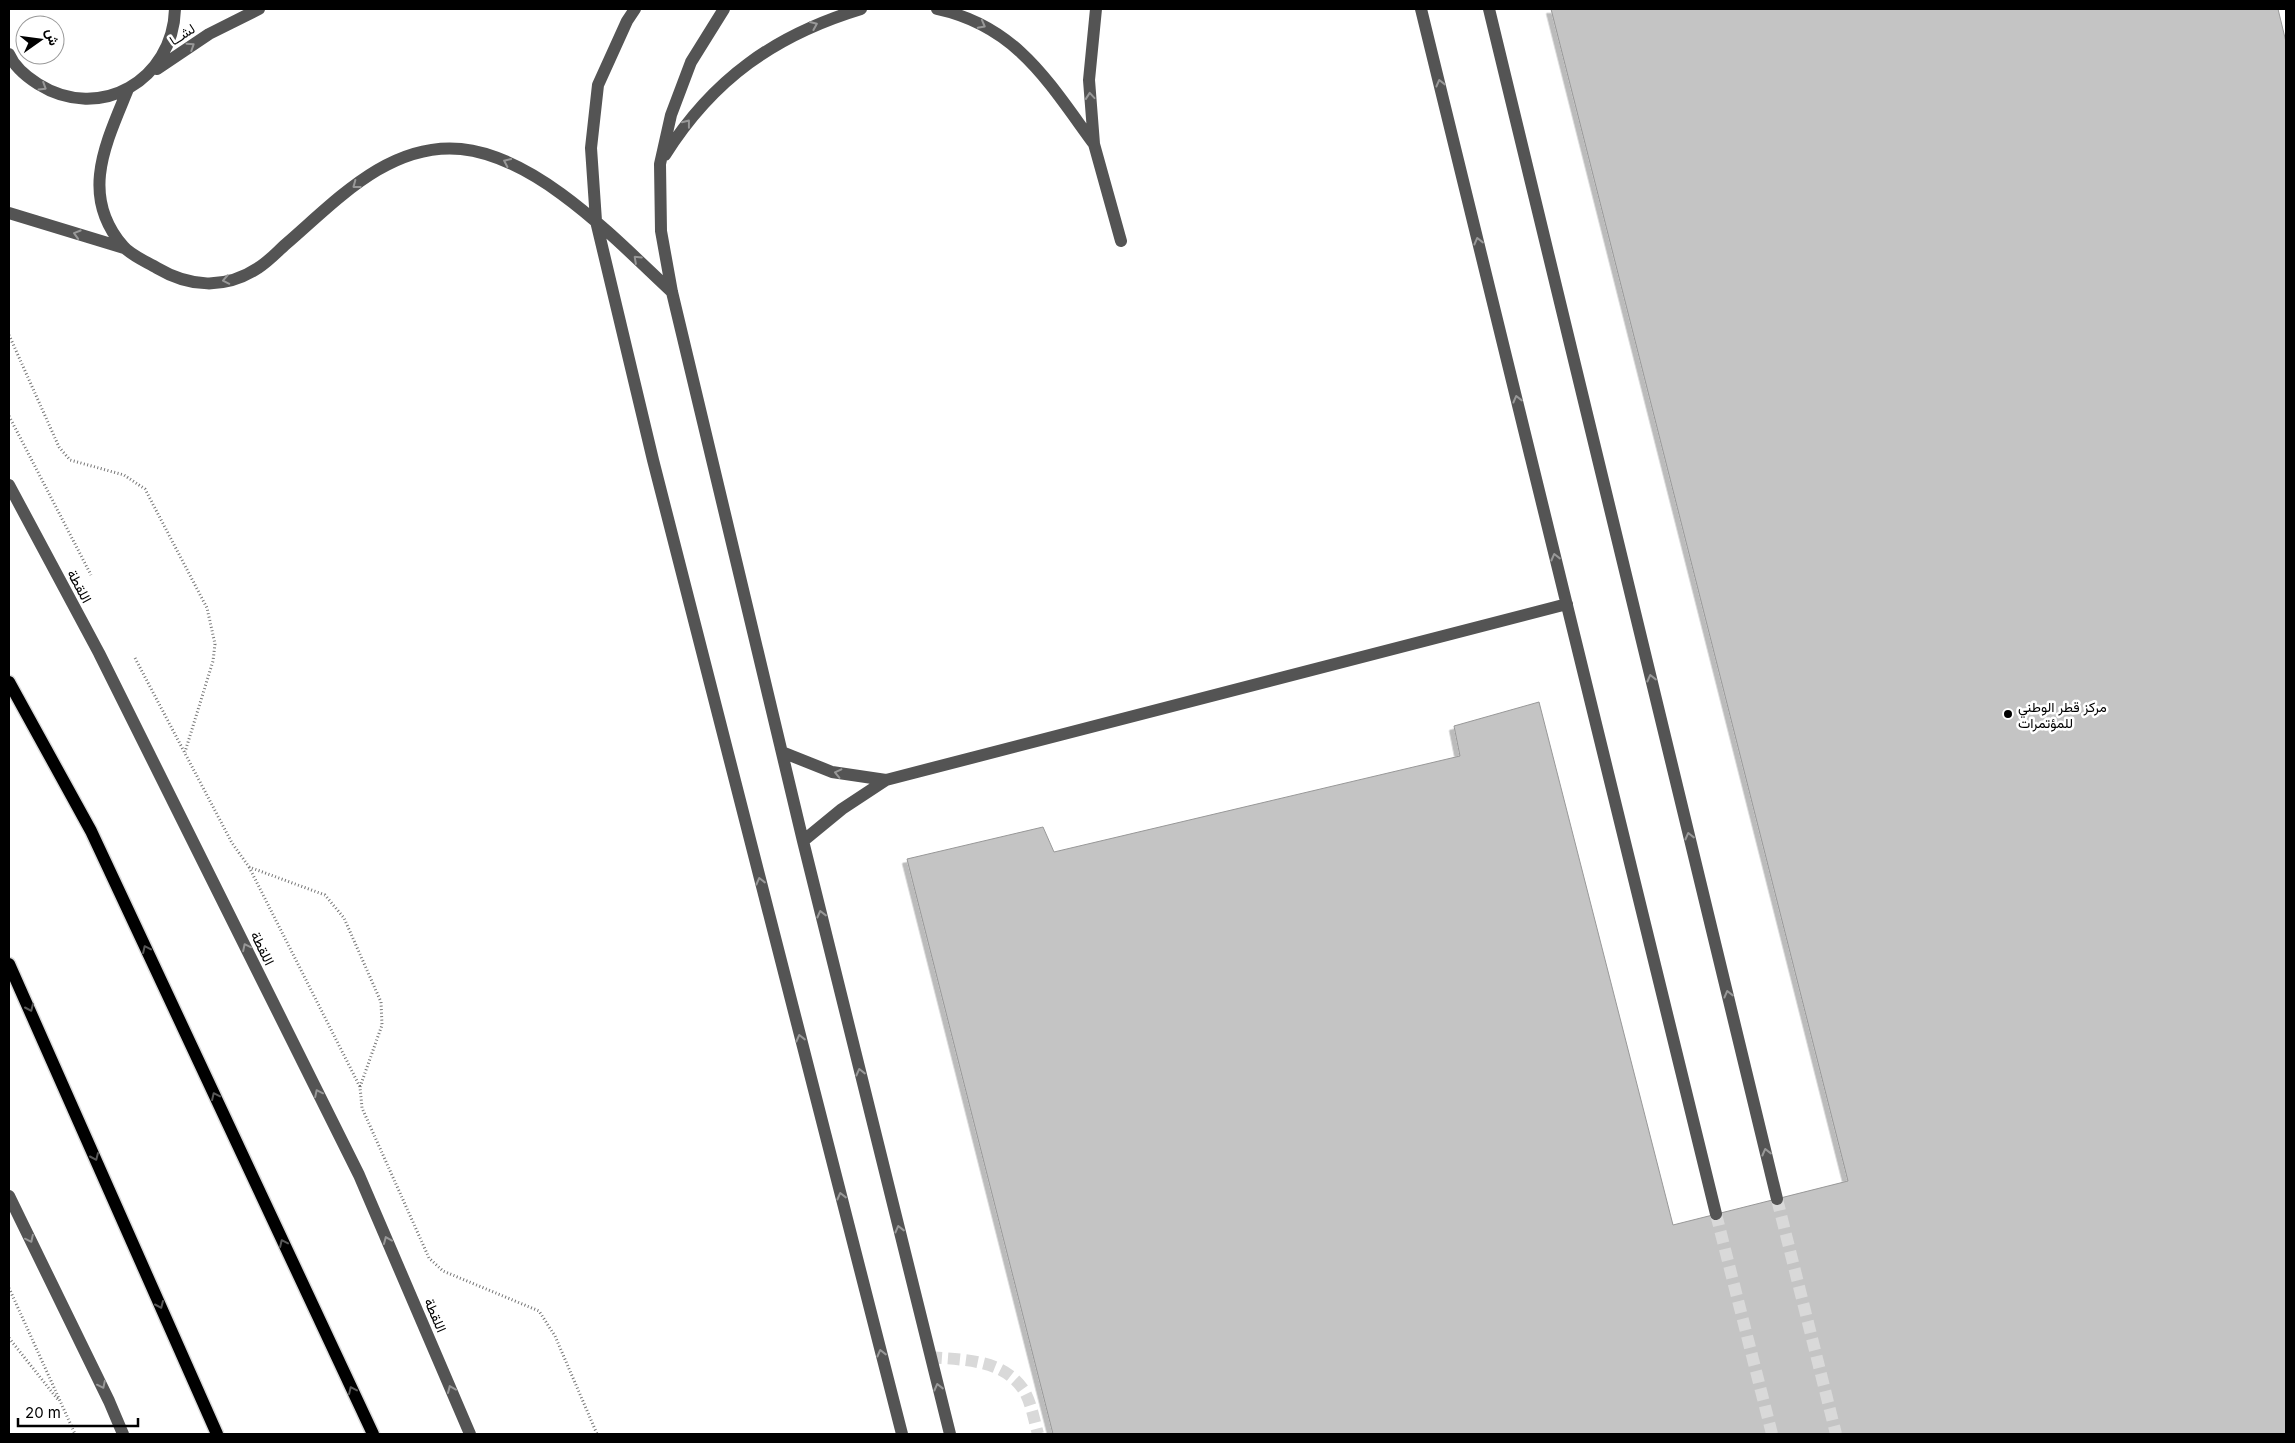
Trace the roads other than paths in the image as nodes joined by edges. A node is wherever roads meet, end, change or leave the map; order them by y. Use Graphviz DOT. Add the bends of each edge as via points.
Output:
graph roads {
  1 [pos="176,9"];
  2 [pos="259,9"];
  3 [pos="635,9"];
  4 [pos="724,9"];
  5 [pos="861,9"];
  6 [pos="937,9"];
  7 [pos="1096,9"];
  8 [pos="1422,9"];
  9 [pos="1489,9"];
  10 [pos="9,54"];
  11 [pos="150,73"];
  12 [pos="128,89"];
  13 [pos="1094,144"];
  14 [pos="660,164"];
  15 [pos="9,213"];
  16 [pos="596,221"];
  17 [pos="1121,241"];
  18 [pos="124,248"];
  19 [pos="672,292"];
  20 [pos="9,485"];
  21 [pos="1566,604"];
  22 [pos="9,682"];
  23 [pos="782,752"];
  24 [pos="886,780"];
  25 [pos="802,841"];
  26 [pos="9,964"];
  27 [pos="9,1196"];
  28 [pos="1777,1199"];
  29 [pos="1716,1214"];
  30 [pos="123,1434"];
  31 [pos="217,1434"];
  32 [pos="373,1434"];
  33 [pos="470,1434"];
  34 [pos="902,1434"];
  35 [pos="950,1434"];
  1 -- 11 [label="street" via="175,26 166,51"];
  11 -- 2 [label="street, لشــا, one-way" via="209,34"];
  3 -- 16 [label="street" via="598,85 591,148"];
  4 -- 14 [label="street" via="691,62 671,115"];
  14 -- 5 [label="street, one-way" via="698,108 756,57 793,34"];
  6 -- 13 [label="street, one-way" via="980,23 1030,59"];
  13 -- 7 [label="street, one-way" via="1089,80"];
  21 -- 8 [label="street, one-way"];
  28 -- 9 [label="street, one-way"];
  10 -- 12 [label="street, لشــا, one-way" via="28,78 51,92 76,99 103,98"];
  11 -- 12 [label="street, لشــا"];
  12 -- 18 [label="street" via="105,146 98,184 105,220"];
  13 -- 17 [label="street"];
  14 -- 19 [label="street" via="661,231"];
  18 -- 15 [label="street, one-way"];
  16 -- 18 [label="street, one-way" via="549,186 505,160 461,149 423,151 387,164 356,184 258,268 238,278 194,284 170,276"];
  19 -- 16 [label="street, one-way"];
  34 -- 16 [label="street, one-way" via="652,460"];
  19 -- 23 [label="street"];
  33 -- 20 [label="street, اللقطة, one-way" via="359,1174 99,653"];
  21 -- 24 [label="street"];
  21 -- 29 [label="street"];
  32 -- 22 [label="main road, one-way" via="91,831"];
  24 -- 23 [label="street, one-way" via="832,772"];
  23 -- 25 [label="street"];
  24 -- 25 [label="street"];
  35 -- 25 [label="street, one-way"];
  26 -- 31 [label="main road, one-way"];
  27 -- 30 [label="street, one-way"];
}
